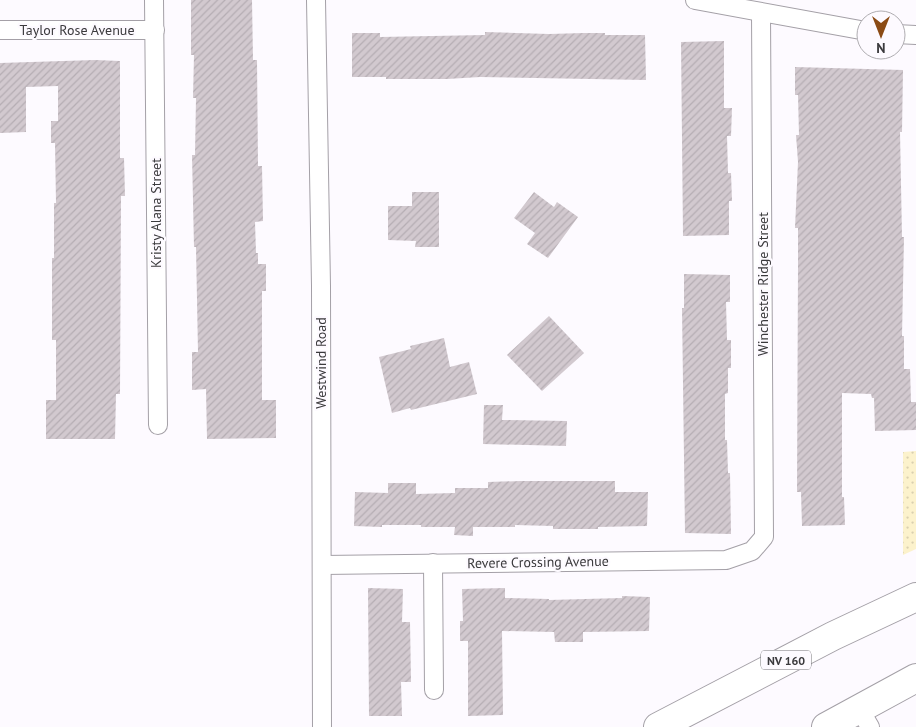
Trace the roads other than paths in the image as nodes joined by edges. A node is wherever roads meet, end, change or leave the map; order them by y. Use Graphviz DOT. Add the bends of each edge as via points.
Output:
graph roads {
  1 [pos="154,0"];
  2 [pos="316,0"];
  3 [pos="695,0"];
  4 [pos="762,13"];
  5 [pos="856,29"];
  6 [pos="0,30"];
  7 [pos="154,30"];
  8 [pos="158,425"];
  9 [pos="752,551"];
  10 [pos="433,563"];
  11 [pos="322,565"];
  12 [pos="916,597"];
  13 [pos="916,678"];
  14 [pos="434,690"];
  15 [pos="864,718"];
  16 [pos="322,727"];
  17 [pos="658,727"];
  18 [pos="826,727"];
  1 -- 7 [label="street, Kristy Alana Street"];
  2 -- 11 [label="street, Westwind Road"];
  3 -- 4 [label="street"];
  4 -- 5 [label="street"];
  4 -- 9 [label="street, Winchester Ridge Street" via="764,537"];
  6 -- 7 [label="street, Taylor Rose Avenue"];
  7 -- 8 [label="street, Kristy Alana Street"];
  9 -- 10 [label="street, Revere Crossing Avenue" via="726,560"];
  10 -- 11 [label="street, Revere Crossing Avenue"];
  10 -- 14 [label="street"];
  11 -- 16 [label="street, Westwind Road"];
  12 -- 17 [label="highway, NV 160" via="833,636"];
  13 -- 15 [label="highway"];
  15 -- 18 [label="highway"];
}
